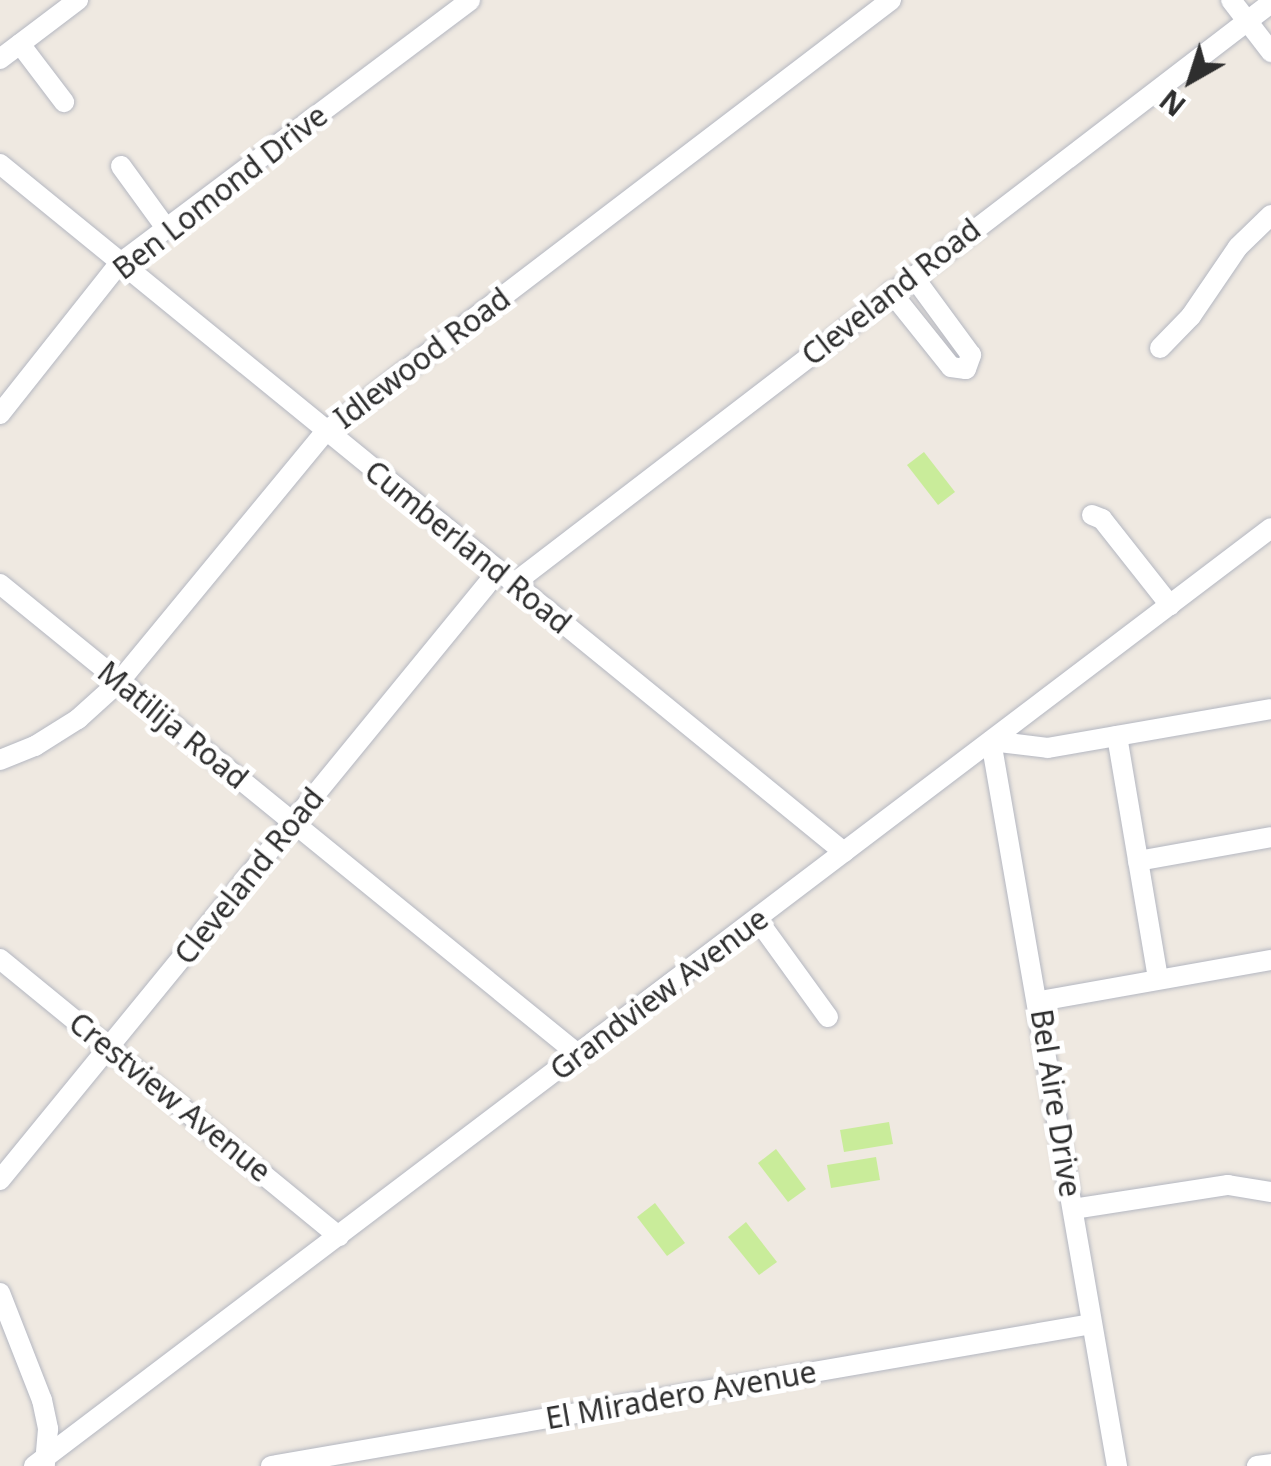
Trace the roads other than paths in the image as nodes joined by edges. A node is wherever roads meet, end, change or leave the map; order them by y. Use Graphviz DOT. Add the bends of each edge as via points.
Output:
graph roads {
  1 [pos="78,0"];
  2 [pos="470,0"];
  3 [pos="891,0"];
  4 [pos="1232,0"];
  5 [pos="1271,2"];
  6 [pos="1247,21"];
  7 [pos="20,44"];
  8 [pos="1271,52"];
  9 [pos="0,59"];
  10 [pos="64,102"];
  11 [pos="0,164"];
  12 [pos="120,166"];
  13 [pos="1271,215"];
  14 [pos="166,228"];
  15 [pos="120,264"];
  16 [pos="913,276"];
  17 [pos="891,292"];
  18 [pos="1160,348"];
  19 [pos="0,414"];
  20 [pos="325,432"];
  21 [pos="1092,514"];
  22 [pos="1271,528"];
  23 [pos="506,578"];
  24 [pos="0,584"];
  25 [pos="1170,604"];
  26 [pos="120,682"];
  27 [pos="1271,708"];
  28 [pos="1117,736"];
  29 [pos="992,742"];
  30 [pos="0,760"];
  31 [pos="292,822"];
  32 [pos="1271,838"];
  33 [pos="844,852"];
  34 [pos="1138,861"];
  35 [pos="757,919"];
  36 [pos="0,959"];
  37 [pos="1271,960"];
  38 [pos="1158,978"];
  39 [pos="1040,1001"];
  40 [pos="828,1017"];
  41 [pos="110,1048"];
  42 [pos="579,1055"];
  43 [pos="0,1180"];
  44 [pos="1271,1192"];
  45 [pos="1073,1209"];
  46 [pos="339,1236"];
  47 [pos="0,1292"];
  48 [pos="1091,1324"];
  49 [pos="41,1464"];
  50 [pos="1271,1464"];
  51 [pos="271,1466"];
  52 [pos="1118,1466"];
  53 [pos="1257,1466"];
  1 -- 7 [label="street"];
  2 -- 14 [label="street, Ben Lomond Drive"];
  3 -- 20 [label="street, Idlewood Road"];
  4 -- 6 [label="street"];
  5 -- 6 [label="street, Cleveland Road"];
  6 -- 8 [label="street"];
  6 -- 16 [label="street, Cleveland Road"];
  7 -- 9 [label="street"];
  7 -- 10 [label="street"];
  11 -- 15 [label="street, Cumberland Road"];
  12 -- 14 [label="street"];
  13 -- 18 [label="street" via="1238,246 1191,316"];
  14 -- 15 [label="street, Ben Lomond Drive"];
  15 -- 19 [label="street, Ben Lomond Drive"];
  15 -- 20 [label="street, Cumberland Road"];
  16 -- 17 [label="street, Cleveland Road"];
  16 -- 17 [label="street" via="971,355 966,370 951,368"];
  17 -- 23 [label="street, Cleveland Road"];
  20 -- 23 [label="street, Cumberland Road"];
  20 -- 26 [label="street, Idlewood Road"];
  21 -- 25 [label="street"];
  22 -- 25 [label="street, Grandview Avenue"];
  23 -- 31 [label="street, Cleveland Road"];
  23 -- 33 [label="street, Cumberland Road"];
  24 -- 26 [label="street, Matilija Road"];
  25 -- 29 [label="street, Grandview Avenue"];
  26 -- 30 [label="street, Idlewood Road" via="78,719"];
  26 -- 31 [label="street, Matilija Road"];
  27 -- 28 [label="street"];
  28 -- 29 [label="street" via="1048,748"];
  28 -- 34 [label="street"];
  29 -- 33 [label="street, Grandview Avenue"];
  29 -- 39 [label="street, Bel Aire Drive"];
  31 -- 41 [label="street, Cleveland Road"];
  31 -- 42 [label="street, Matilija Road"];
  32 -- 34 [label="street"];
  33 -- 35 [label="street, Grandview Avenue"];
  34 -- 38 [label="street"];
  35 -- 40 [label="street"];
  35 -- 42 [label="street, Grandview Avenue"];
  36 -- 41 [label="street, Crestview Avenue"];
  37 -- 38 [label="street"];
  38 -- 39 [label="street"];
  39 -- 45 [label="street, Bel Aire Drive"];
  41 -- 43 [label="street, Cleveland Road"];
  41 -- 46 [label="street, Crestview Avenue"];
  42 -- 46 [label="street, Grandview Avenue"];
  44 -- 45 [label="street" via="1228,1185"];
  45 -- 48 [label="street, Bel Aire Drive"];
  46 -- 49 [label="street, Grandview Avenue"];
  47 -- 49 [label="street" via="42,1400 48,1429"];
  48 -- 51 [label="street, El Miradero Avenue"];
  48 -- 52 [label="street, Bel Aire Drive"];
  50 -- 53 [label="street"];
}
